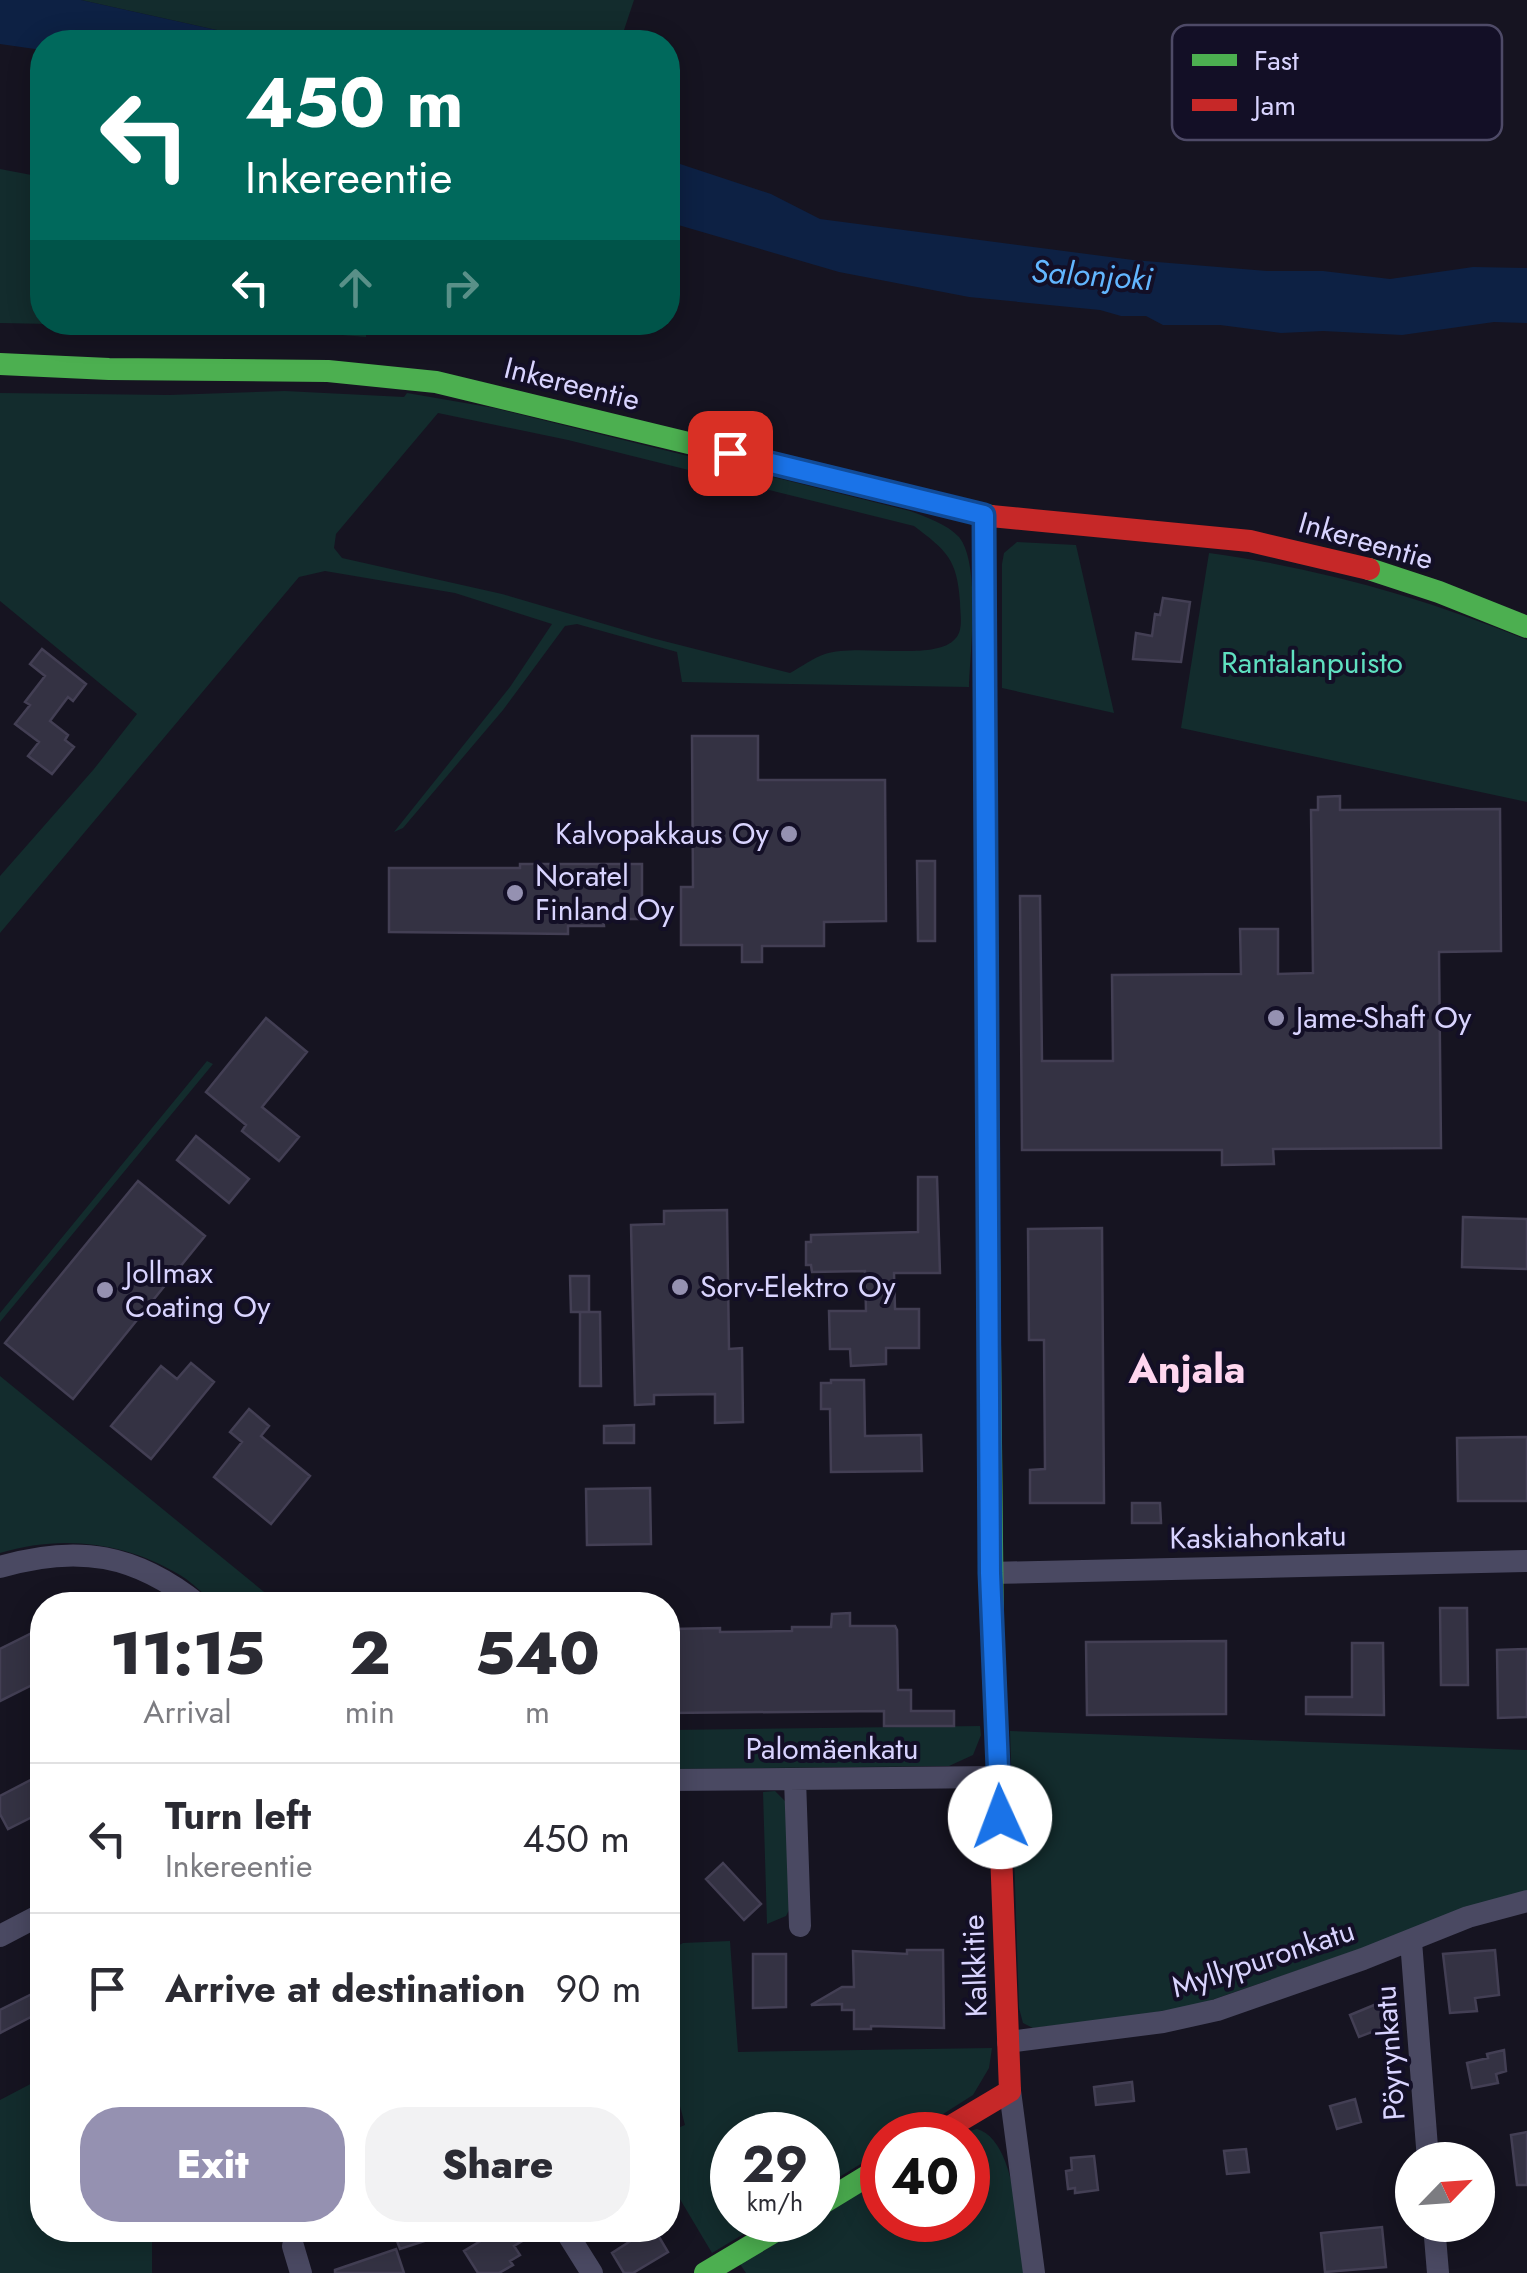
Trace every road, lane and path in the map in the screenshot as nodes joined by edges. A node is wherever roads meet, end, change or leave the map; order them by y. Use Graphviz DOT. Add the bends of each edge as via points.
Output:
graph roads {
  1 [pos="0,364"];
  2 [pos="984,515"];
  3 [pos="1527,627"];
  4 [pos="1527,1561"];
  5 [pos="0,1567"];
  6 [pos="990,1573"];
  7 [pos="181,1592"];
  8 [pos="998,1777"];
  9 [pos="796,1779"];
  10 [pos="680,1780"];
  11 [pos="1527,1900"];
  12 [pos="30,1920"];
  13 [pos="800,1926"];
  14 [pos="0,1936"];
  15 [pos="1411,1941"];
  16 [pos="1008,2042"];
  17 [pos="1010,2092"];
  18 [pos="976,2112"];
  19 [pos="1427,2142"];
  20 [pos="573,2242"];
  21 [pos="757,2242"];
  22 [pos="1435,2242"];
  23 [pos="293,2246"];
  24 [pos="301,2273"];
  25 [pos="592,2273"];
  26 [pos="705,2273"];
  27 [pos="1034,2273"];
  28 [pos="1438,2273"];
  1 -- 2 [label="street, Inkereentie" via="385,374"];
  2 -- 3 [label="street, Inkereentie" via="1288,548 1360,566"];
  2 -- 6 [label="street, Kalkkitie"];
  4 -- 6 [label="street, Kaskiahonkatu"];
  5 -- 7 [label="street" via="38,1557 94,1555 136,1565"];
  6 -- 8 [label="street, Kalkkitie"];
  8 -- 9 [label="street, Palomäenkatu"];
  8 -- 16 [label="street, Kalkkitie"];
  9 -- 10 [label="street, Palomäenkatu"];
  9 -- 13 [label="street"];
  11 -- 15 [label="street, Myllypuronkatu"];
  12 -- 14 [label="street"];
  15 -- 16 [label="street, Myllypuronkatu" via="1217,2010"];
  15 -- 19 [label="street, Pöyrynkatu"];
  16 -- 17 [label="street, Kalkkitie"];
  17 -- 18 [label="street"];
  17 -- 27 [label="street, Kalkkitie"];
  20 -- 25 [label="street"];
  21 -- 26 [label="street"];
  22 -- 28 [label="street"];
  23 -- 24 [label="street"];
}
